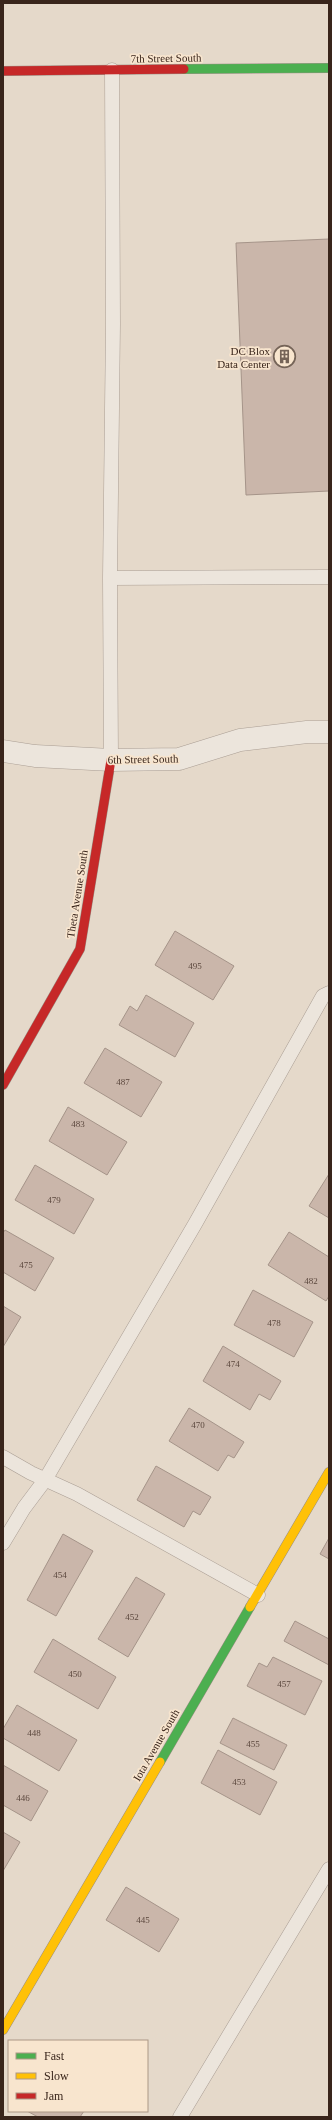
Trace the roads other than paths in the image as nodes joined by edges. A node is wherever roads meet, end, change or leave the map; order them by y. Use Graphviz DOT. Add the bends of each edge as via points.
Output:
graph roads {
  1 [pos="329,68"];
  2 [pos="112,70"];
  3 [pos="3,72"];
  4 [pos="329,577"];
  5 [pos="110,578"];
  6 [pos="329,732"];
  7 [pos="3,751"];
  8 [pos="111,760"];
  9 [pos="329,993"];
  10 [pos="3,1085"];
  11 [pos="3,1457"];
  12 [pos="329,1472"];
  13 [pos="45,1480"];
  14 [pos="3,1543"];
  15 [pos="258,1595"];
  16 [pos="329,1869"];
  17 [pos="3,2030"];
  18 [pos="180,2117"];
  1 -- 2 [label="street, 7th Street South"];
  2 -- 3 [label="street, 7th Street South"];
  2 -- 5 [label="lane"];
  4 -- 5 [label="lane"];
  5 -- 8 [label="lane"];
  6 -- 8 [label="street, 6th Street South" via="240,740 179,759"];
  7 -- 8 [label="street, 6th Street South" via="35,756"];
  8 -- 10 [label="street, Theta Avenue South" via="80,949"];
  9 -- 13 [label="lane" via="323,996 195,1224"];
  11 -- 13 [label="lane"];
  12 -- 15 [label="street, Iota Avenue South"];
  13 -- 14 [label="lane"];
  13 -- 15 [label="lane" via="77,1494"];
  15 -- 17 [label="street, Iota Avenue South"];
  16 -- 18 [label="lane"];
}
